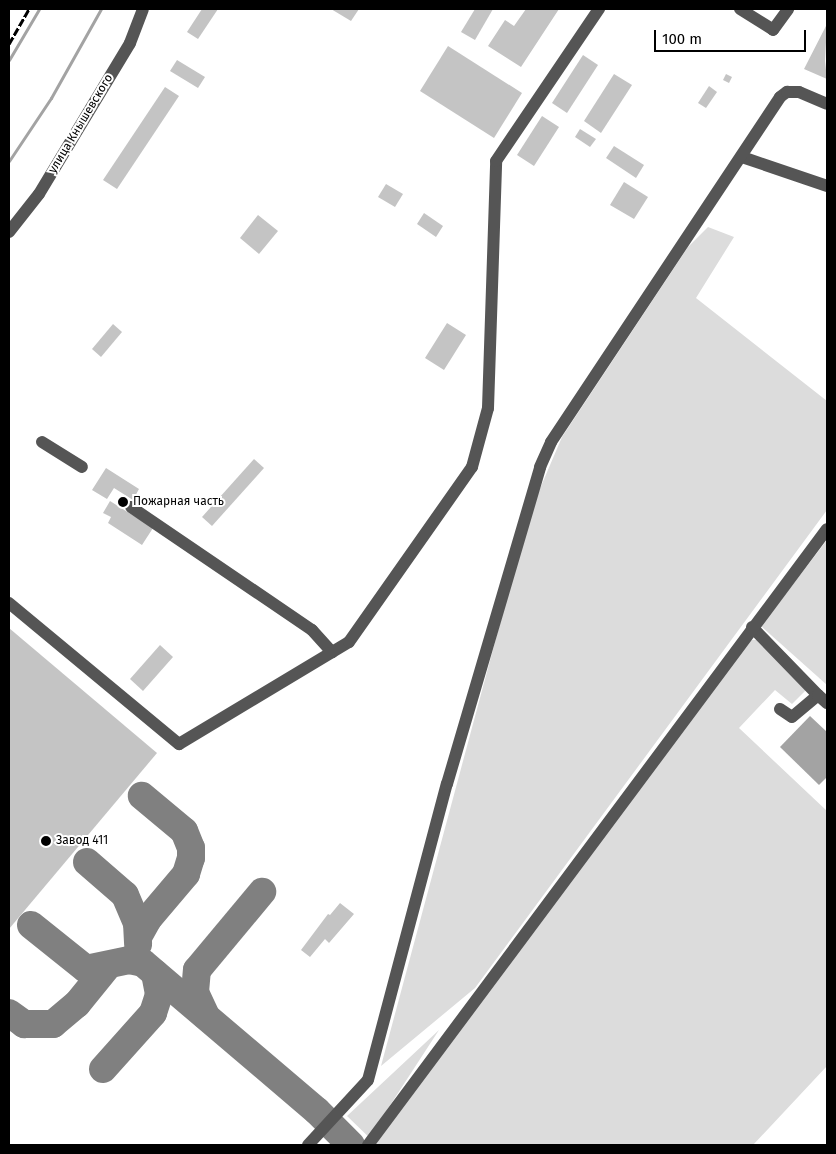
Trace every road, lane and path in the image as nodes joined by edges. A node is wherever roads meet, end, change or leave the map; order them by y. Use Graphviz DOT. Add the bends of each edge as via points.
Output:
graph roads {
  1 [pos="143,9"];
  2 [pos="599,9"];
  3 [pos="740,9"];
  4 [pos="788,9"];
  5 [pos="827,104"];
  6 [pos="742,156"];
  7 [pos="827,186"];
  8 [pos="9,232"];
  9 [pos="42,442"];
  10 [pos="82,467"];
  11 [pos="130,507"];
  12 [pos="827,528"];
  13 [pos="9,603"];
  14 [pos="752,627"];
  15 [pos="332,652"];
  16 [pos="823,699"];
  17 [pos="780,709"];
  18 [pos="308,1145"];
  19 [pos="368,1145"];
  1 -- 8 [label="street, улица Кнышевского" via="130,43 44,186"];
  2 -- 15 [label="street" via="496,161 488,408 472,467 349,642"];
  3 -- 4 [label="street" via="773,30"];
  5 -- 6 [label="street" via="806,93 787,92 780,97"];
  6 -- 7 [label="street"];
  6 -- 18 [label="street" via="574,404 540,467 447,784 368,1080"];
  9 -- 10 [label="street"];
  11 -- 15 [label="street" via="312,630"];
  12 -- 14 [label="street"];
  13 -- 15 [label="street" via="178,744"];
  14 -- 16 [label="street"];
  14 -- 19 [label="street"];
  16 -- 17 [label="street" via="796,716 789,717"];
}
